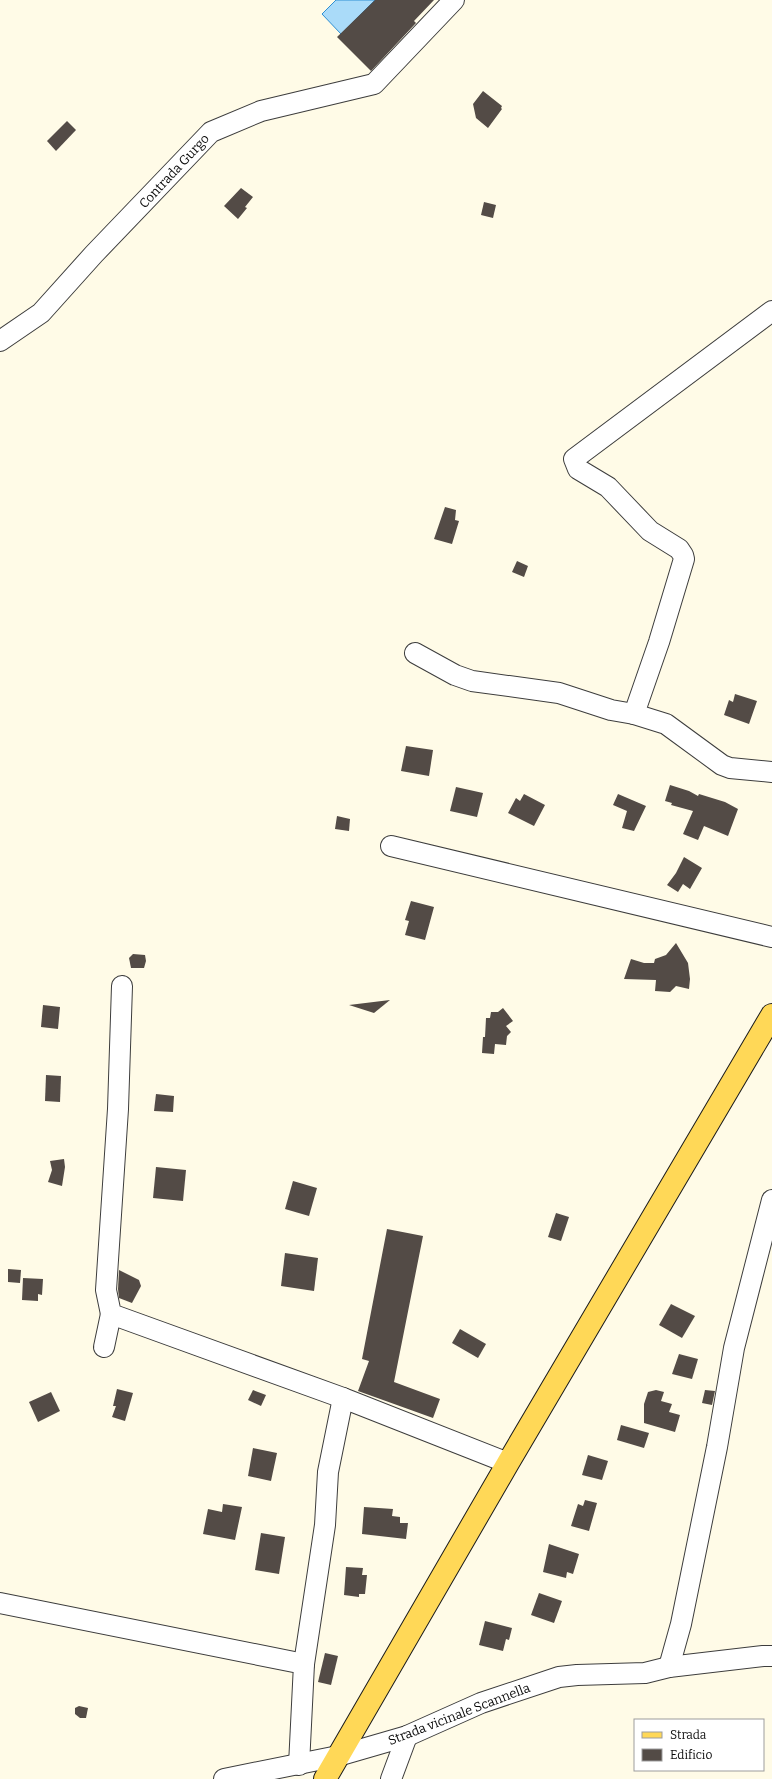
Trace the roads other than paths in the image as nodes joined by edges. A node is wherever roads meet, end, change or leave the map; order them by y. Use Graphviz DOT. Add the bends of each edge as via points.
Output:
graph roads {
  1 [pos="454,0"];
  2 [pos="772,311"];
  3 [pos="0,341"];
  4 [pos="415,653"];
  5 [pos="634,714"];
  6 [pos="772,772"];
  7 [pos="391,846"];
  8 [pos="772,937"];
  9 [pos="122,986"];
  10 [pos="772,1015"];
  11 [pos="772,1200"];
  12 [pos="111,1314"];
  13 [pos="104,1347"];
  14 [pos="343,1398"];
  15 [pos="508,1463"];
  16 [pos="0,1603"];
  17 [pos="772,1656"];
  18 [pos="304,1664"];
  19 [pos="668,1667"];
  20 [pos="407,1736"];
  21 [pos="338,1756"];
  22 [pos="299,1765"];
  23 [pos="224,1779"];
  24 [pos="325,1779"];
  25 [pos="391,1779"];
  1 -- 3 [label="street, Contrada Gurgo" via="374,84 261,111 211,132 41,313"];
  2 -- 5 [label="street" via="574,459 578,469 608,487 650,531 684,554 659,642"];
  4 -- 5 [label="street" via="455,675 472,681 559,693 611,710"];
  5 -- 6 [label="street" via="666,724 722,765"];
  7 -- 8 [label="street"];
  9 -- 12 [label="street" via="118,1109 106,1290"];
  10 -- 15 [label="main road"];
  11 -- 19 [label="street" via="734,1348 681,1624"];
  12 -- 13 [label="street"];
  12 -- 14 [label="street"];
  14 -- 15 [label="street"];
  14 -- 18 [label="street" via="328,1472 325,1525"];
  15 -- 21 [label="main road"];
  16 -- 18 [label="street"];
  17 -- 19 [label="street, Strada vicinale Scannella"];
  18 -- 22 [label="street"];
  19 -- 20 [label="street, Strada vicinale Scannella" via="645,1673 560,1677 481,1703"];
  20 -- 21 [label="street, Strada vicinale Scannella"];
  20 -- 25 [label="street"];
  21 -- 22 [label="street, Strada vicinale Scannella"];
  21 -- 24 [label="main road"];
  22 -- 23 [label="street, Strada vicinale Scannella"];
}
